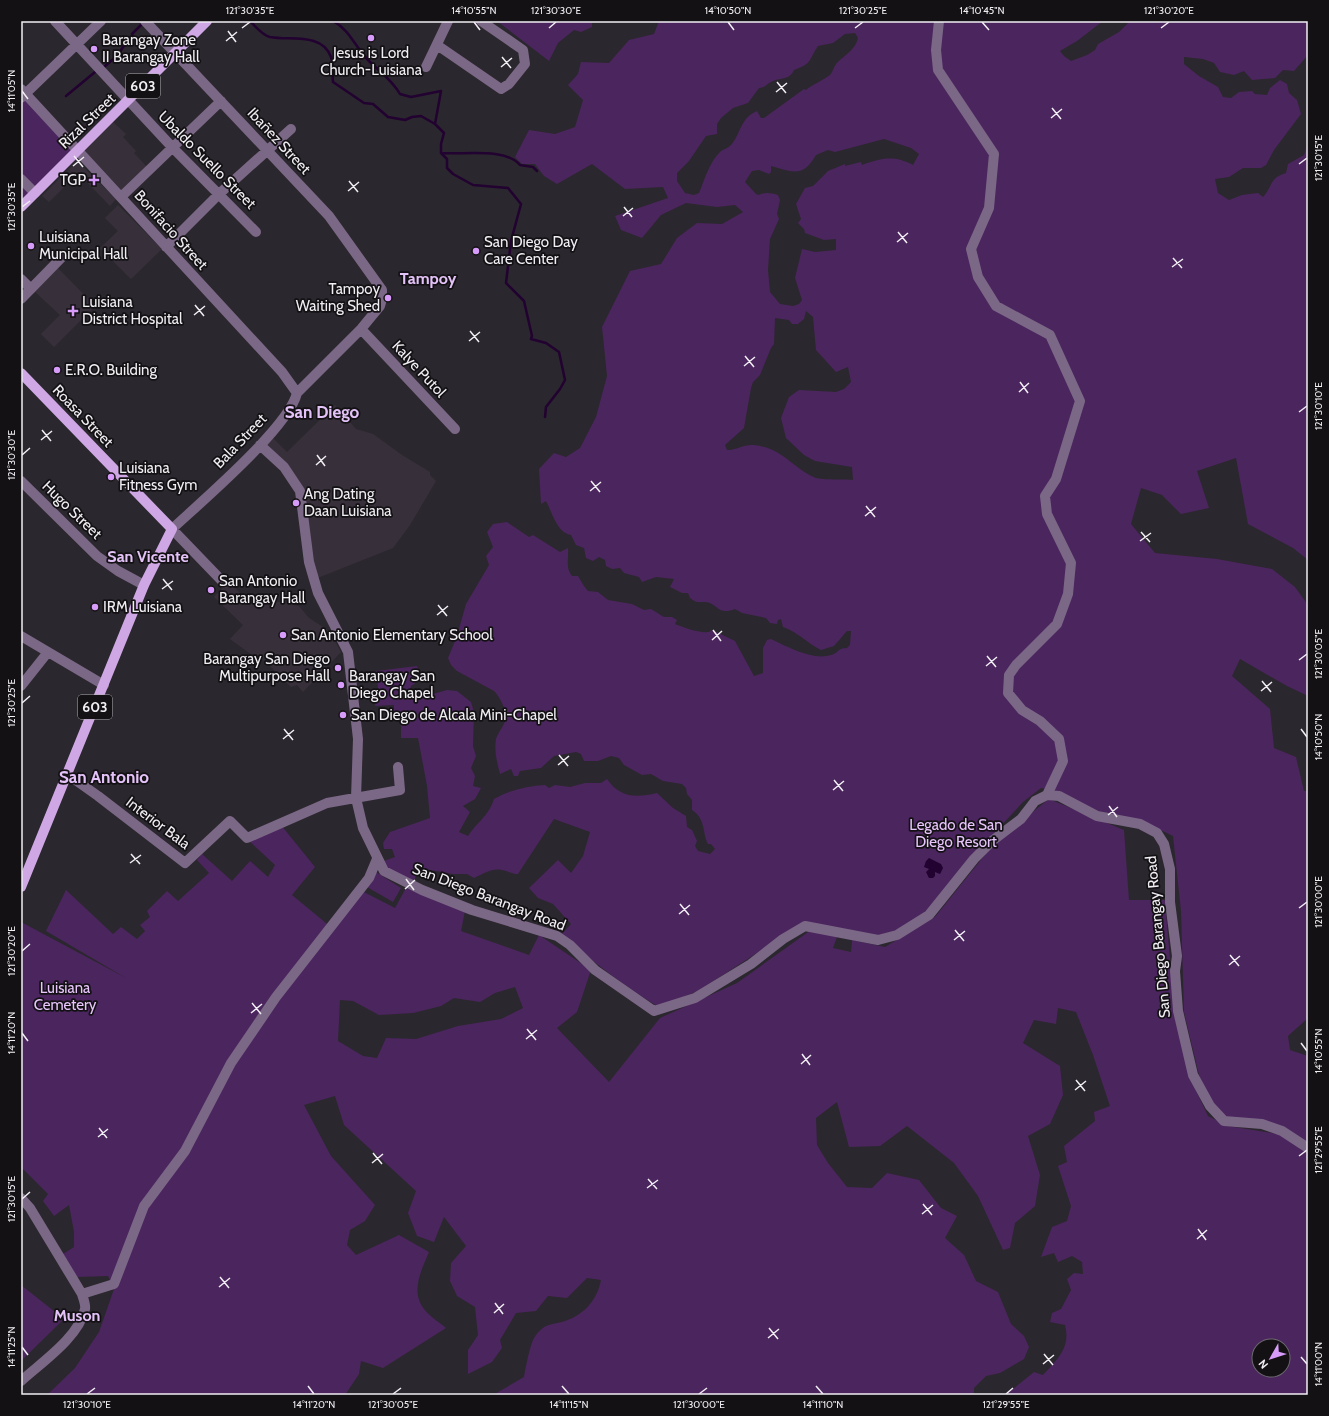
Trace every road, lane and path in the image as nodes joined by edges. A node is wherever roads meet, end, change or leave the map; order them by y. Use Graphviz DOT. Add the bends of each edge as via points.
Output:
graph roads {
  1 [pos="55,21"];
  2 [pos="101,21"];
  3 [pos="145,21"];
  4 [pos="207,21"];
  5 [pos="448,21"];
  6 [pos="481,21"];
  7 [pos="939,21"];
  8 [pos="77,44"];
  9 [pos="437,45"];
  10 [pos="175,54"];
  11 [pos="426,67"];
  12 [pos="22,93"];
  13 [pos="128,101"];
  14 [pos="221,101"];
  15 [pos="291,129"];
  16 [pos="172,147"];
  17 [pos="78,150"];
  18 [pos="267,150"];
  19 [pos="21,178"];
  20 [pos="35,193"];
  21 [pos="220,194"];
  22 [pos="121,197"];
  23 [pos="21,207"];
  24 [pos="256,232"];
  25 [pos="166,247"];
  26 [pos="63,256"];
  27 [pos="21,279"];
  28 [pos="31,289"];
  29 [pos="382,290"];
  30 [pos="21,300"];
  31 [pos="361,329"];
  32 [pos="21,374"];
  33 [pos="297,393"];
  34 [pos="455,429"];
  35 [pos="260,445"];
  36 [pos="21,481"];
  37 [pos="172,529"];
  38 [pos="224,583"];
  39 [pos="144,585"];
  40 [pos="21,636"];
  41 [pos="48,652"];
  42 [pos="104,685"];
  43 [pos="21,686"];
  44 [pos="398,767"];
  45 [pos="67,774"];
  46 [pos="1047,795"];
  47 [pos="356,798"];
  48 [pos="377,859"];
  49 [pos="21,887"];
  50 [pos="1308,1148"];
  51 [pos="21,1198"];
  52 [pos="82,1294"];
  53 [pos="21,1380"];
  1 -- 8 [label="street, Ubaldo Suello Street"];
  2 -- 8 [label="street"];
  3 -- 10 [label="street, Ibañez Street"];
  4 -- 10 [label="main road, Rizal Street / 603"];
  5 -- 9 [label="street"];
  6 -- 9 [label="street" via="523,50 525,64 509,84 501,89"];
  7 -- 46 [label="street" via="936,50 938,70 994,154 989,208 971,249 978,277 996,306 1050,335 1080,401 1056,479 1045,496 1047,514 1071,563 1068,594 1057,624 1016,664 1009,675 1008,693 1022,710 1040,721 1059,739 1063,761"];
  8 -- 12 [label="street"];
  8 -- 13 [label="street, Ubaldo Suello Street"];
  9 -- 11 [label="street"];
  10 -- 13 [label="main road, Rizal Street / 603"];
  10 -- 14 [label="street, Ibañez Street"];
  12 -- 17 [label="street, Bonifacio Street"];
  13 -- 16 [label="street, Ubaldo Suello Street"];
  13 -- 17 [label="main road, Rizal Street / 603"];
  14 -- 16 [label="street"];
  14 -- 18 [label="street, Ibañez Street"];
  15 -- 18 [label="street"];
  16 -- 21 [label="street, Ubaldo Suello Street"];
  16 -- 22 [label="street"];
  17 -- 20 [label="main road, Rizal Street / 603"];
  17 -- 22 [label="street, Bonifacio Street"];
  18 -- 21 [label="street"];
  18 -- 29 [label="street, Ibañez Street" via="329,216"];
  19 -- 20 [label="street"];
  20 -- 23 [label="main road, Rizal Street / 603"];
  21 -- 24 [label="street, Ubaldo Suello Street"];
  21 -- 25 [label="street"];
  22 -- 25 [label="street, Bonifacio Street"];
  25 -- 33 [label="street, Bonifacio Street" via="277,367"];
  26 -- 28 [label="street"];
  27 -- 28 [label="street"];
  28 -- 30 [label="street"];
  29 -- 31 [label="street, Bala Street" via="380,306"];
  31 -- 33 [label="street, Bala Street"];
  31 -- 34 [label="street, Kalye Putol"];
  32 -- 37 [label="main road, Roasa Street"];
  33 -- 35 [label="street, Bala Street" via="295,403"];
  35 -- 37 [label="street, Bala Street"];
  35 -- 47 [label="street, San Diego Barangay Road" via="284,467 300,491 308,562 318,593 348,652 358,739"];
  36 -- 39 [label="street, Hugo Street" via="97,556"];
  37 -- 38 [label="street, Roasa Street"];
  37 -- 39 [label="main road, Bala Street / 603"];
  39 -- 42 [label="main road, Bala Street / 603"];
  40 -- 41 [label="street"];
  41 -- 42 [label="street"];
  41 -- 43 [label="street"];
  42 -- 45 [label="main road, Bala Street / 603"];
  44 -- 47 [label="street" via="400,790"];
  45 -- 47 [label="street, Interior Bala" via="184,863 230,821 247,838 327,803"];
  45 -- 49 [label="main road, Bala Street / 603"];
  46 -- 48 [label="street, San Diego Barangay Road" via="1035,801 1021,818 992,841 929,915 897,935 878,940 805,926 783,939 751,964 695,998 654,1011 595,970 557,936 472,910 422,890 384,871"];
  46 -- 50 [label="street, San Diego Barangay Road" via="1059,796 1097,816 1140,824 1157,833 1164,844 1170,869 1178,1011 1193,1076 1210,1106 1224,1121 1262,1124 1282,1131"];
  47 -- 48 [label="street, San Diego Barangay Road" via="363,828"];
  48 -- 52 [label="street" via="369,878 276,997 231,1063 185,1151 144,1206 114,1284"];
  51 -- 52 [label="street" via="30,1208"];
  52 -- 53 [label="street" via="85,1308 76,1328 68,1339"];
}
